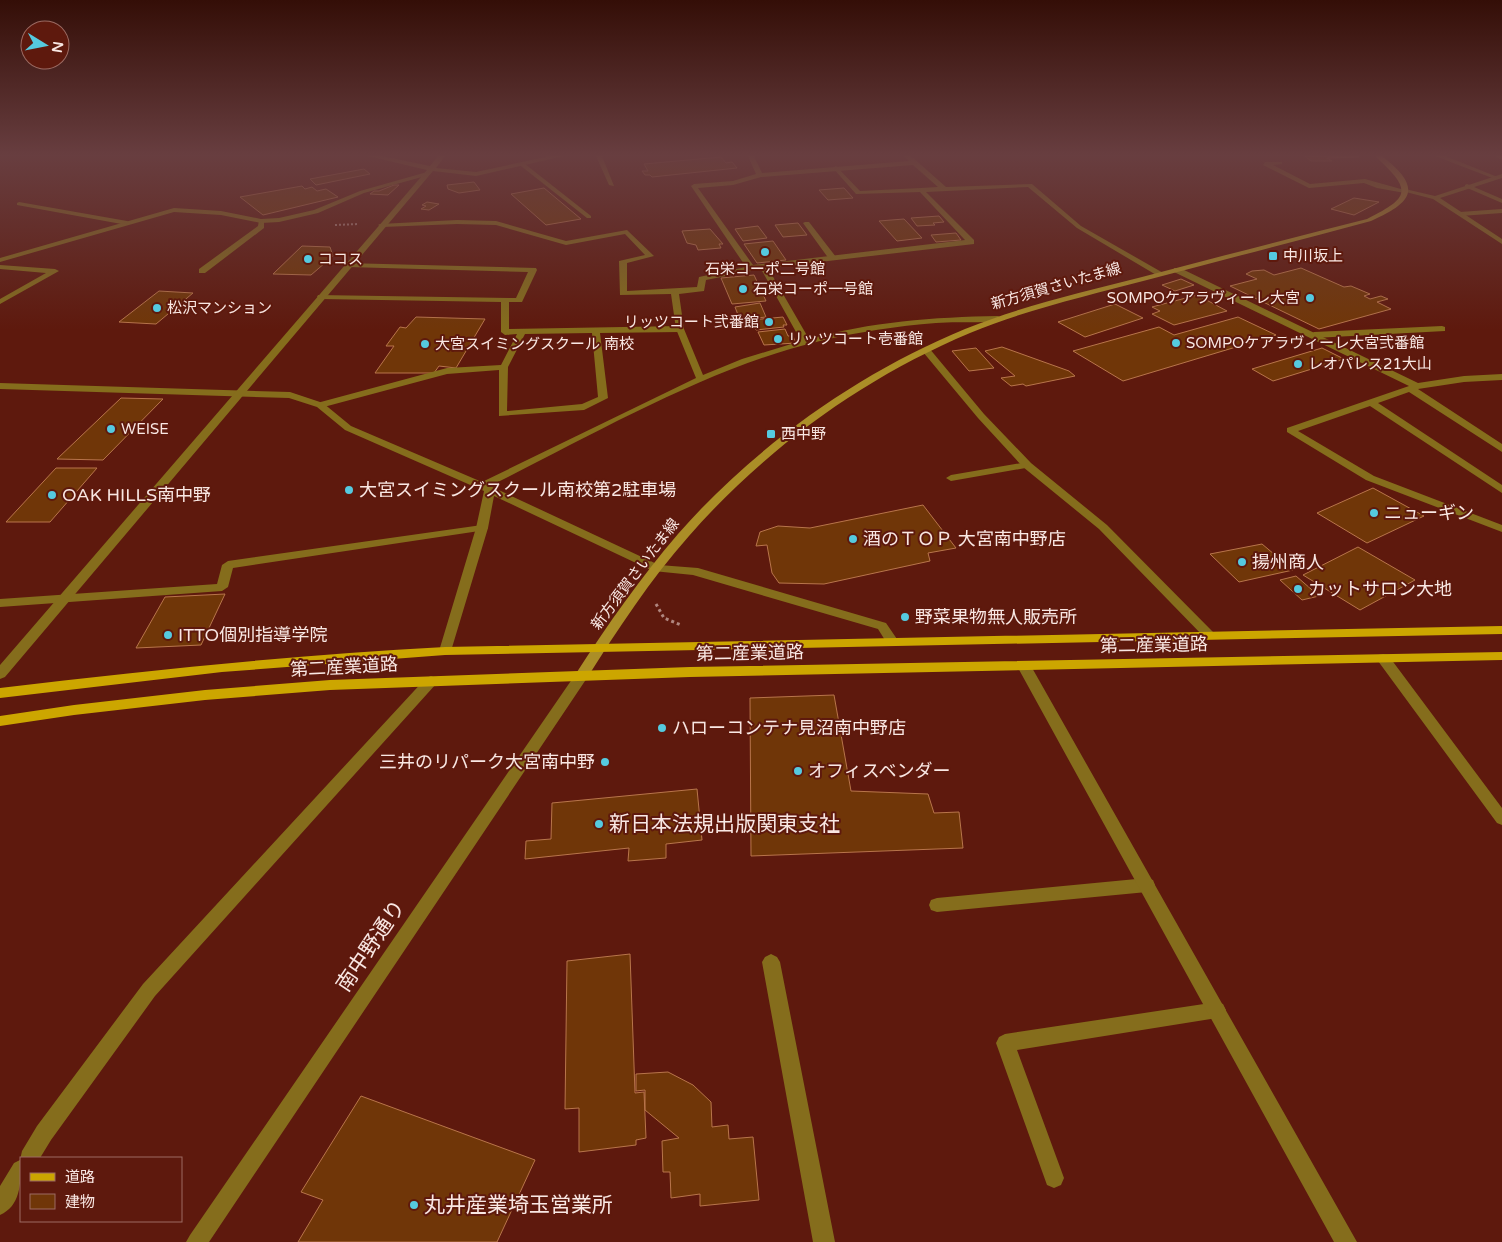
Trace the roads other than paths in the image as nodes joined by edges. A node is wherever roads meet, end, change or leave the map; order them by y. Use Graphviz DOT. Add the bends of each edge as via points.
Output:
graph roads {
  1 [pos="76,214"];
  2 [pos="160,214"];
  3 [pos="226,214"];
  4 [pos="307,214"];
  5 [pos="392,214"];
  6 [pos="585,214"];
  7 [pos="713,214"];
  8 [pos="944,214"];
  9 [pos="1064,214"];
  10 [pos="1380,214"];
  11 [pos="1460,214"];
  12 [pos="589,217"];
  13 [pos="261,221"];
  14 [pos="127,223"];
  15 [pos="807,223"];
  16 [pos="382,225"];
  17 [pos="1502,242"];
  18 [pos="832,257"];
  19 [pos="0,260"];
  20 [pos="348,265"];
  21 [pos="763,266"];
  22 [pos="0,267"];
  23 [pos="751,268"];
  24 [pos="1177,270"];
  25 [pos="202,271"];
  26 [pos="1161,274"];
  27 [pos="675,292"];
  28 [pos="321,297"];
  29 [pos="505,300"];
  30 [pos="0,302"];
  31 [pos="998,318"];
  32 [pos="680,329"];
  33 [pos="1442,329"];
  34 [pos="596,331"];
  35 [pos="522,332"];
  36 [pos="1314,335"];
  37 [pos="806,342"];
  38 [pos="926,350"];
  39 [pos="504,367"];
  40 [pos="1502,377"];
  41 [pos="701,380"];
  42 [pos="1414,387"];
  43 [pos="2,388"];
  44 [pos="240,394"];
  45 [pos="1371,402"];
  46 [pos="320,405"];
  47 [pos="1502,449"];
  48 [pos="1027,465"];
  49 [pos="952,478"];
  50 [pos="486,488"];
  51 [pos="1502,490"];
  52 [pos="482,528"];
  53 [pos="1502,529"];
  54 [pos="657,568"];
  55 [pos="64,598"];
  56 [pos="0,603"];
  57 [pos="1502,630"];
  58 [pos="1210,636"];
  59 [pos="894,642"];
  60 [pos="600,648"];
  61 [pos="445,652"];
  62 [pos="1502,656"];
  63 [pos="1383,658"];
  64 [pos="1024,666"];
  65 [pos="0,674"];
  66 [pos="582,675"];
  67 [pos="431,681"];
  68 [pos="0,693"];
  69 [pos="0,721"];
  70 [pos="1502,820"];
  71 [pos="1146,885"];
  72 [pos="937,904"];
  73 [pos="771,962"];
  74 [pos="1217,1010"];
  75 [pos="30,1157"];
  76 [pos="20,1172"];
  77 [pos="1054,1178"];
  78 [pos="0,1205"];
  79 [pos="197,1242"];
  80 [pos="824,1242"];
  81 [pos="1346,1242"];
  1 -- 14 [label="street"];
  2 -- 14 [label="street"];
  3 -- 13 [label="street"];
  4 -- 13 [label="street"];
  5 -- 16 [label="street"];
  6 -- 12 [label="street"];
  7 -- 23 [label="street"];
  8 -- 18 [label="street" via="971,242"];
  9 -- 26 [label="street" via="1079,227"];
  10 -- 24 [label="main road, 新方須賀さいたま線" via="1369,220"];
  11 -- 17 [label="street"];
  13 -- 25 [label="street" via="262,227"];
  14 -- 19 [label="street"];
  15 -- 18 [label="street"];
  16 -- 20 [label="street"];
  16 -- 27 [label="street" via="496,223 566,243 627,232 650,256 623,261 623,293"];
  18 -- 21 [label="street"];
  20 -- 28 [label="street"];
  20 -- 29 [label="street" via="533,270 519,300"];
  21 -- 23 [label="street"];
  21 -- 37 [label="street"];
  22 -- 30 [label="street" via="55,271"];
  23 -- 27 [label="street" via="702,279 701,289"];
  24 -- 26 [label="main road, 新方須賀さいたま線"];
  24 -- 36 [label="street"];
  26 -- 31 [label="main road, 新方須賀さいたま線"];
  27 -- 32 [label="street"];
  28 -- 29 [label="street"];
  28 -- 44 [label="street"];
  29 -- 35 [label="street" via="505,332"];
  31 -- 37 [label="street" via="962,318 883,327"];
  31 -- 38 [label="main road, 新方須賀さいたま線"];
  32 -- 34 [label="street"];
  32 -- 41 [label="street"];
  33 -- 36 [label="street"];
  34 -- 35 [label="street"];
  34 -- 39 [label="street" via="603,398 584,407 502,414"];
  35 -- 39 [label="street"];
  36 -- 42 [label="street"];
  37 -- 41 [label="street" via="759,356"];
  38 -- 48 [label="street"];
  38 -- 54 [label="main road, 新方須賀さいたま線" via="864,383 807,423 715,503"];
  39 -- 46 [label="street" via="447,371"];
  40 -- 42 [label="street"];
  41 -- 50 [label="street"];
  42 -- 45 [label="street"];
  42 -- 47 [label="street"];
  43 -- 44 [label="street"];
  44 -- 46 [label="street" via="290,395"];
  44 -- 55 [label="street"];
  45 -- 51 [label="street"];
  45 -- 53 [label="street" via="1290,430 1370,478"];
  46 -- 50 [label="street" via="348,428"];
  48 -- 49 [label="street"];
  48 -- 58 [label="street" via="1103,527"];
  50 -- 52 [label="street"];
  50 -- 54 [label="street"];
  52 -- 55 [label="street" via="228,565 222,587"];
  52 -- 61 [label="street"];
  54 -- 59 [label="street" via="694,571 882,626"];
  54 -- 60 [label="main road, 新方須賀さいたま線"];
  55 -- 56 [label="street"];
  55 -- 65 [label="street"];
  57 -- 58 [label="main road, 第二産業道路"];
  58 -- 59 [label="main road, 第二産業道路"];
  59 -- 60 [label="main road, 第二産業道路"];
  60 -- 61 [label="main road, 第二産業道路"];
  60 -- 66 [label="main road, 新方須賀さいたま線"];
  61 -- 68 [label="main road, 第二産業道路" via="214,668"];
  62 -- 63 [label="main road, 第二産業道路"];
  63 -- 64 [label="main road, 第二産業道路"];
  63 -- 70 [label="street"];
  64 -- 66 [label="main road, 第二産業道路"];
  64 -- 71 [label="street"];
  66 -- 67 [label="main road, 第二産業道路"];
  66 -- 79 [label="street, 南中野通り"];
  67 -- 69 [label="main road, 第二産業道路" via="205,695"];
  67 -- 75 [label="street" via="149,990"];
  71 -- 72 [label="street"];
  71 -- 74 [label="street"];
  73 -- 80 [label="street"];
  74 -- 77 [label="street" via="1005,1043"];
  74 -- 81 [label="street"];
  76 -- 78 [label="street"];
}
